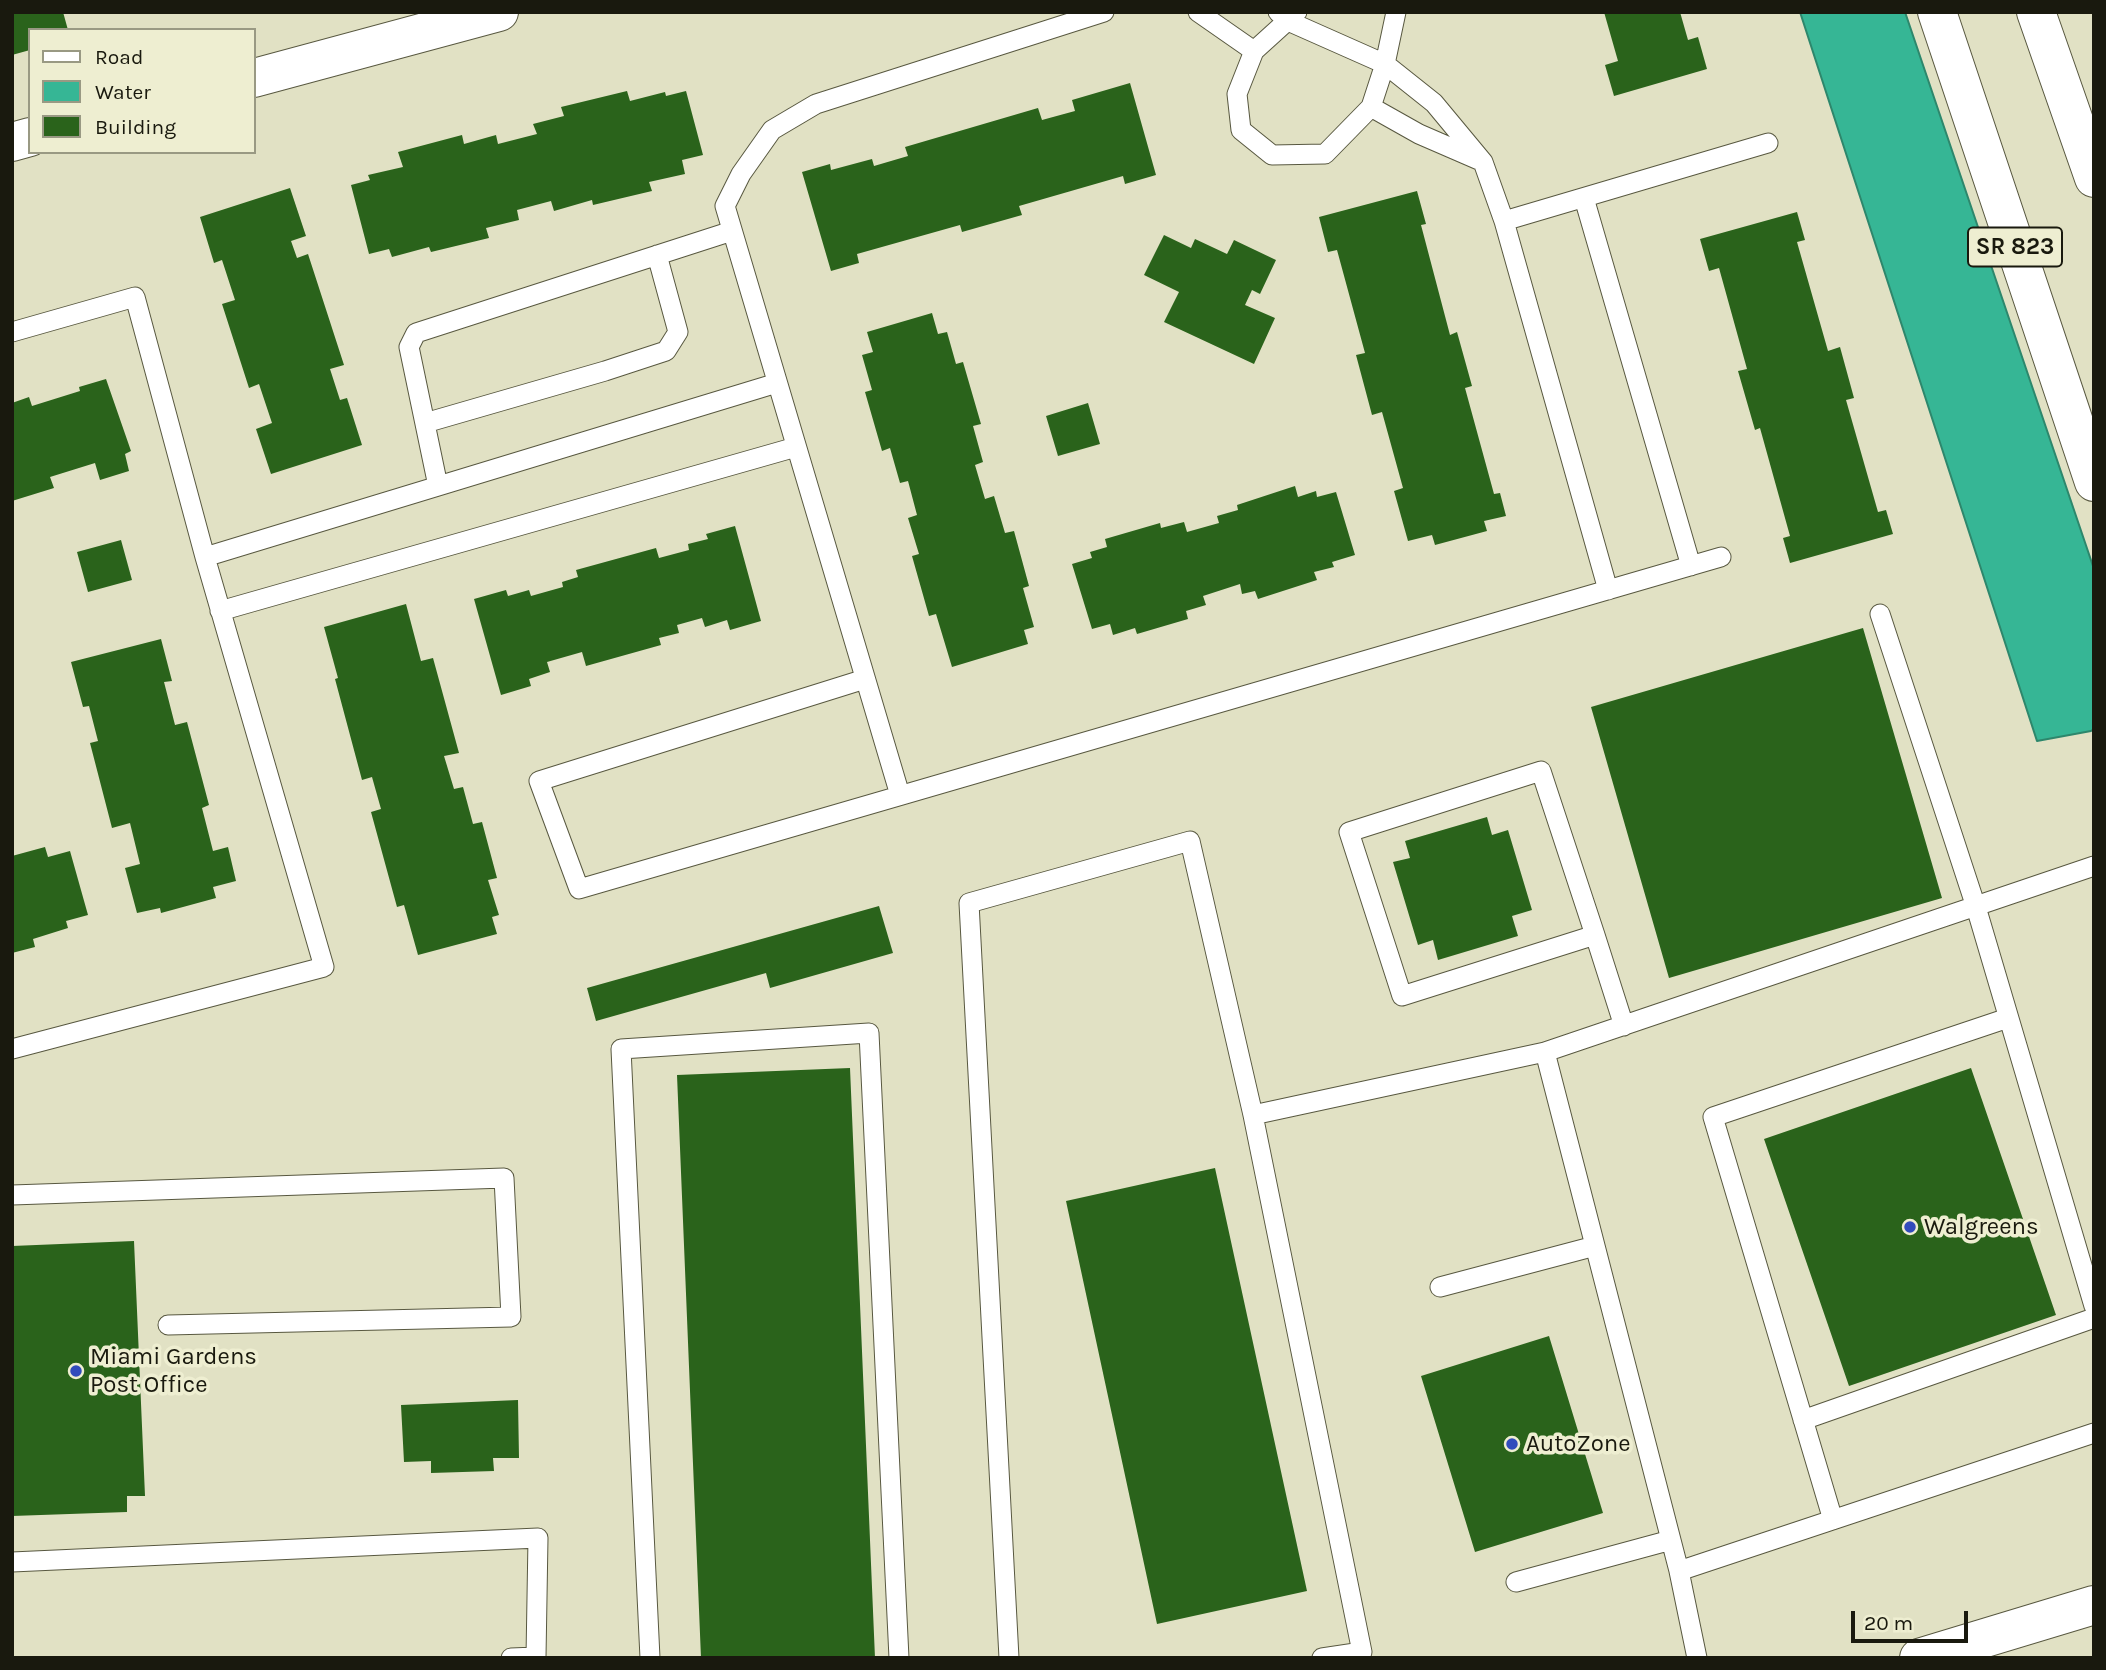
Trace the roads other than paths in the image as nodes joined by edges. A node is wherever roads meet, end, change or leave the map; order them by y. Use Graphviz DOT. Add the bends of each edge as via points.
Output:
graph roads {
  1 [pos="499,12"];
  2 [pos="1104,12"];
  3 [pos="1198,12"];
  4 [pos="1396,12"];
  5 [pos="1937,12"];
  6 [pos="2036,12"];
  7 [pos="1288,15"];
  8 [pos="1254,51"];
  9 [pos="1385,64"];
  10 [pos="256,77"];
  11 [pos="1371,107"];
  12 [pos="1768,143"];
  13 [pos="1483,162"];
  14 [pos="2094,177"];
  15 [pos="1584,198"];
  16 [pos="1504,221"];
  17 [pos="732,231"];
  18 [pos="657,255"];
  19 [pos="12,332"];
  20 [pos="777,383"];
  21 [pos="425,424"];
  22 [pos="796,447"];
  23 [pos="2094,482"];
  24 [pos="438,486"];
  25 [pos="205,557"];
  26 [pos="1721,557"];
  27 [pos="1691,566"];
  28 [pos="1608,590"];
  29 [pos="220,611"];
  30 [pos="1880,614"];
  31 [pos="865,679"];
  32 [pos="900,796"];
  33 [pos="2094,866"];
  34 [pos="1976,907"];
  35 [pos="1595,935"];
  36 [pos="2008,1018"];
  37 [pos="1624,1026"];
  38 [pos="12,1049"];
  39 [pos="1545,1052"];
  40 [pos="1253,1115"];
  41 [pos="12,1195"];
  42 [pos="1595,1246"];
  43 [pos="1440,1287"];
  44 [pos="2094,1306"];
  45 [pos="2094,1318"];
  46 [pos="168,1325"];
  47 [pos="1803,1420"];
  48 [pos="2094,1433"];
  49 [pos="1833,1520"];
  50 [pos="1671,1539"];
  51 [pos="12,1562"];
  52 [pos="1679,1571"];
  53 [pos="1516,1582"];
  54 [pos="2094,1605"];
  55 [pos="510,1658"];
  56 [pos="650,1658"];
  57 [pos="899,1658"];
  58 [pos="1009,1658"];
  59 [pos="1322,1658"];
  60 [pos="1697,1658"];
  61 [pos="1919,1658"];
  1 -- 10 [label="main road"];
  2 -- 17 [label="lane" via="816,104 772,130 741,174 725,206"];
  3 -- 8 [label="lane"];
  4 -- 9 [label="lane"];
  5 -- 23 [label="main road, SR 823"];
  6 -- 14 [label="main road"];
  7 -- 8 [label="lane"];
  7 -- 9 [label="lane"];
  8 -- 11 [label="lane" via="1237,94 1241,130 1272,155 1325,155"];
  9 -- 11 [label="lane"];
  9 -- 13 [label="lane" via="1434,103"];
  11 -- 13 [label="lane"];
  12 -- 15 [label="lane"];
  13 -- 16 [label="lane"];
  15 -- 16 [label="lane"];
  15 -- 27 [label="lane"];
  16 -- 28 [label="lane"];
  17 -- 18 [label="lane"];
  17 -- 20 [label="lane"];
  18 -- 21 [label="lane" via="416,332 409,347"];
  18 -- 21 [label="lane" via="678,332 666,351"];
  19 -- 25 [label="lane" via="135,298"];
  20 -- 22 [label="lane"];
  20 -- 24 [label="lane"];
  21 -- 24 [label="lane"];
  22 -- 29 [label="lane"];
  22 -- 31 [label="lane"];
  24 -- 25 [label="lane"];
  25 -- 29 [label="lane"];
  26 -- 27 [label="lane"];
  27 -- 28 [label="lane"];
  28 -- 32 [label="lane"];
  29 -- 38 [label="lane" via="324,967"];
  30 -- 34 [label="lane"];
  31 -- 32 [label="lane"];
  31 -- 32 [label="lane" via="539,780 579,889"];
  33 -- 34 [label="lane"];
  34 -- 36 [label="lane"];
  34 -- 37 [label="lane"];
  35 -- 35 [label="lane" via="1541,771 1349,832 1402,996"];
  35 -- 37 [label="lane"];
  36 -- 44 [label="lane"];
  36 -- 47 [label="lane" via="1713,1117"];
  37 -- 39 [label="lane"];
  39 -- 40 [label="lane"];
  39 -- 42 [label="lane"];
  40 -- 58 [label="lane" via="1190,841 969,903"];
  40 -- 59 [label="lane" via="1362,1652"];
  41 -- 46 [label="lane" via="504,1178 511,1317"];
  42 -- 43 [label="lane"];
  42 -- 50 [label="lane"];
  45 -- 47 [label="lane"];
  47 -- 49 [label="lane"];
  48 -- 49 [label="lane"];
  49 -- 52 [label="lane"];
  50 -- 52 [label="lane"];
  50 -- 53 [label="lane"];
  51 -- 55 [label="lane" via="537,1538 536,1657"];
  52 -- 60 [label="lane"];
  54 -- 61 [label="main road"];
  56 -- 57 [label="lane" via="621,1049 870,1033"];
}
